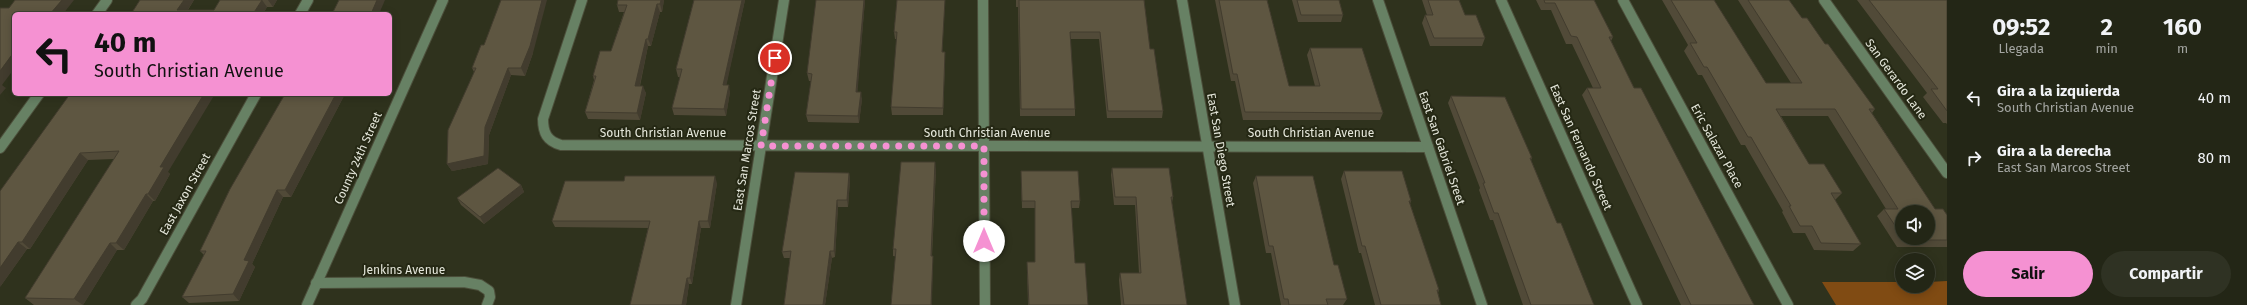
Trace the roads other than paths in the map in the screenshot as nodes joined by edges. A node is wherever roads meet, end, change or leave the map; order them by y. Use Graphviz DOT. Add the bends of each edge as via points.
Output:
graph roads {
  1 [pos="107,0"];
  2 [pos="308,0"];
  3 [pos="443,0"];
  4 [pos="582,0"];
  5 [pos="784,0"];
  6 [pos="983,0"];
  7 [pos="1182,0"];
  8 [pos="1378,0"];
  9 [pos="1501,0"];
  10 [pos="1622,0"];
  11 [pos="1824,0"];
  12 [pos="98,12"];
  13 [pos="301,12"];
  14 [pos="38,96"];
  15 [pos="255,96"];
  16 [pos="761,146"];
  17 [pos="984,146"];
  18 [pos="1207,146"];
  19 [pos="1428,147"];
  20 [pos="0,148"];
  21 [pos="1947,172"];
  22 [pos="316,283"];
  23 [pos="136,305"];
  24 [pos="306,305"];
  25 [pos="487,305"];
  26 [pos="736,305"];
  27 [pos="985,305"];
  28 [pos="1235,305"];
  29 [pos="1482,305"];
  30 [pos="1637,305"];
  31 [pos="1788,305"];
  1 -- 12 [label="street"];
  2 -- 13 [label="street"];
  3 -- 22 [label="street, County 24th Street"];
  4 -- 16 [label="street, South Christian Avenue" via="543,119 542,130 547,139 561,145"];
  5 -- 16 [label="street, East San Marcos Street"];
  6 -- 17 [label="street"];
  7 -- 18 [label="street, East San Diego Street"];
  8 -- 19 [label="street, East San Gabriel Sreet"];
  9 -- 30 [label="street, East San Fernando Street"];
  10 -- 31 [label="street, Eric Salazar Place"];
  11 -- 21 [label="street, San Gerardo Lane"];
  14 -- 20 [label="street"];
  15 -- 23 [label="street, East Jaxon Street" via="142,299"];
  16 -- 17 [label="street, South Christian Avenue"];
  16 -- 26 [label="street, East San Marcos Street"];
  17 -- 18 [label="street, South Christian Avenue"];
  17 -- 27 [label="street"];
  18 -- 19 [label="street, South Christian Avenue"];
  18 -- 28 [label="street, East San Diego Street"];
  19 -- 29 [label="street, East San Gabriel Sreet"];
  22 -- 24 [label="street, County 24th Street"];
  22 -- 25 [label="street, Jenkins Avenue" via="464,282 480,285 489,291"];
}
